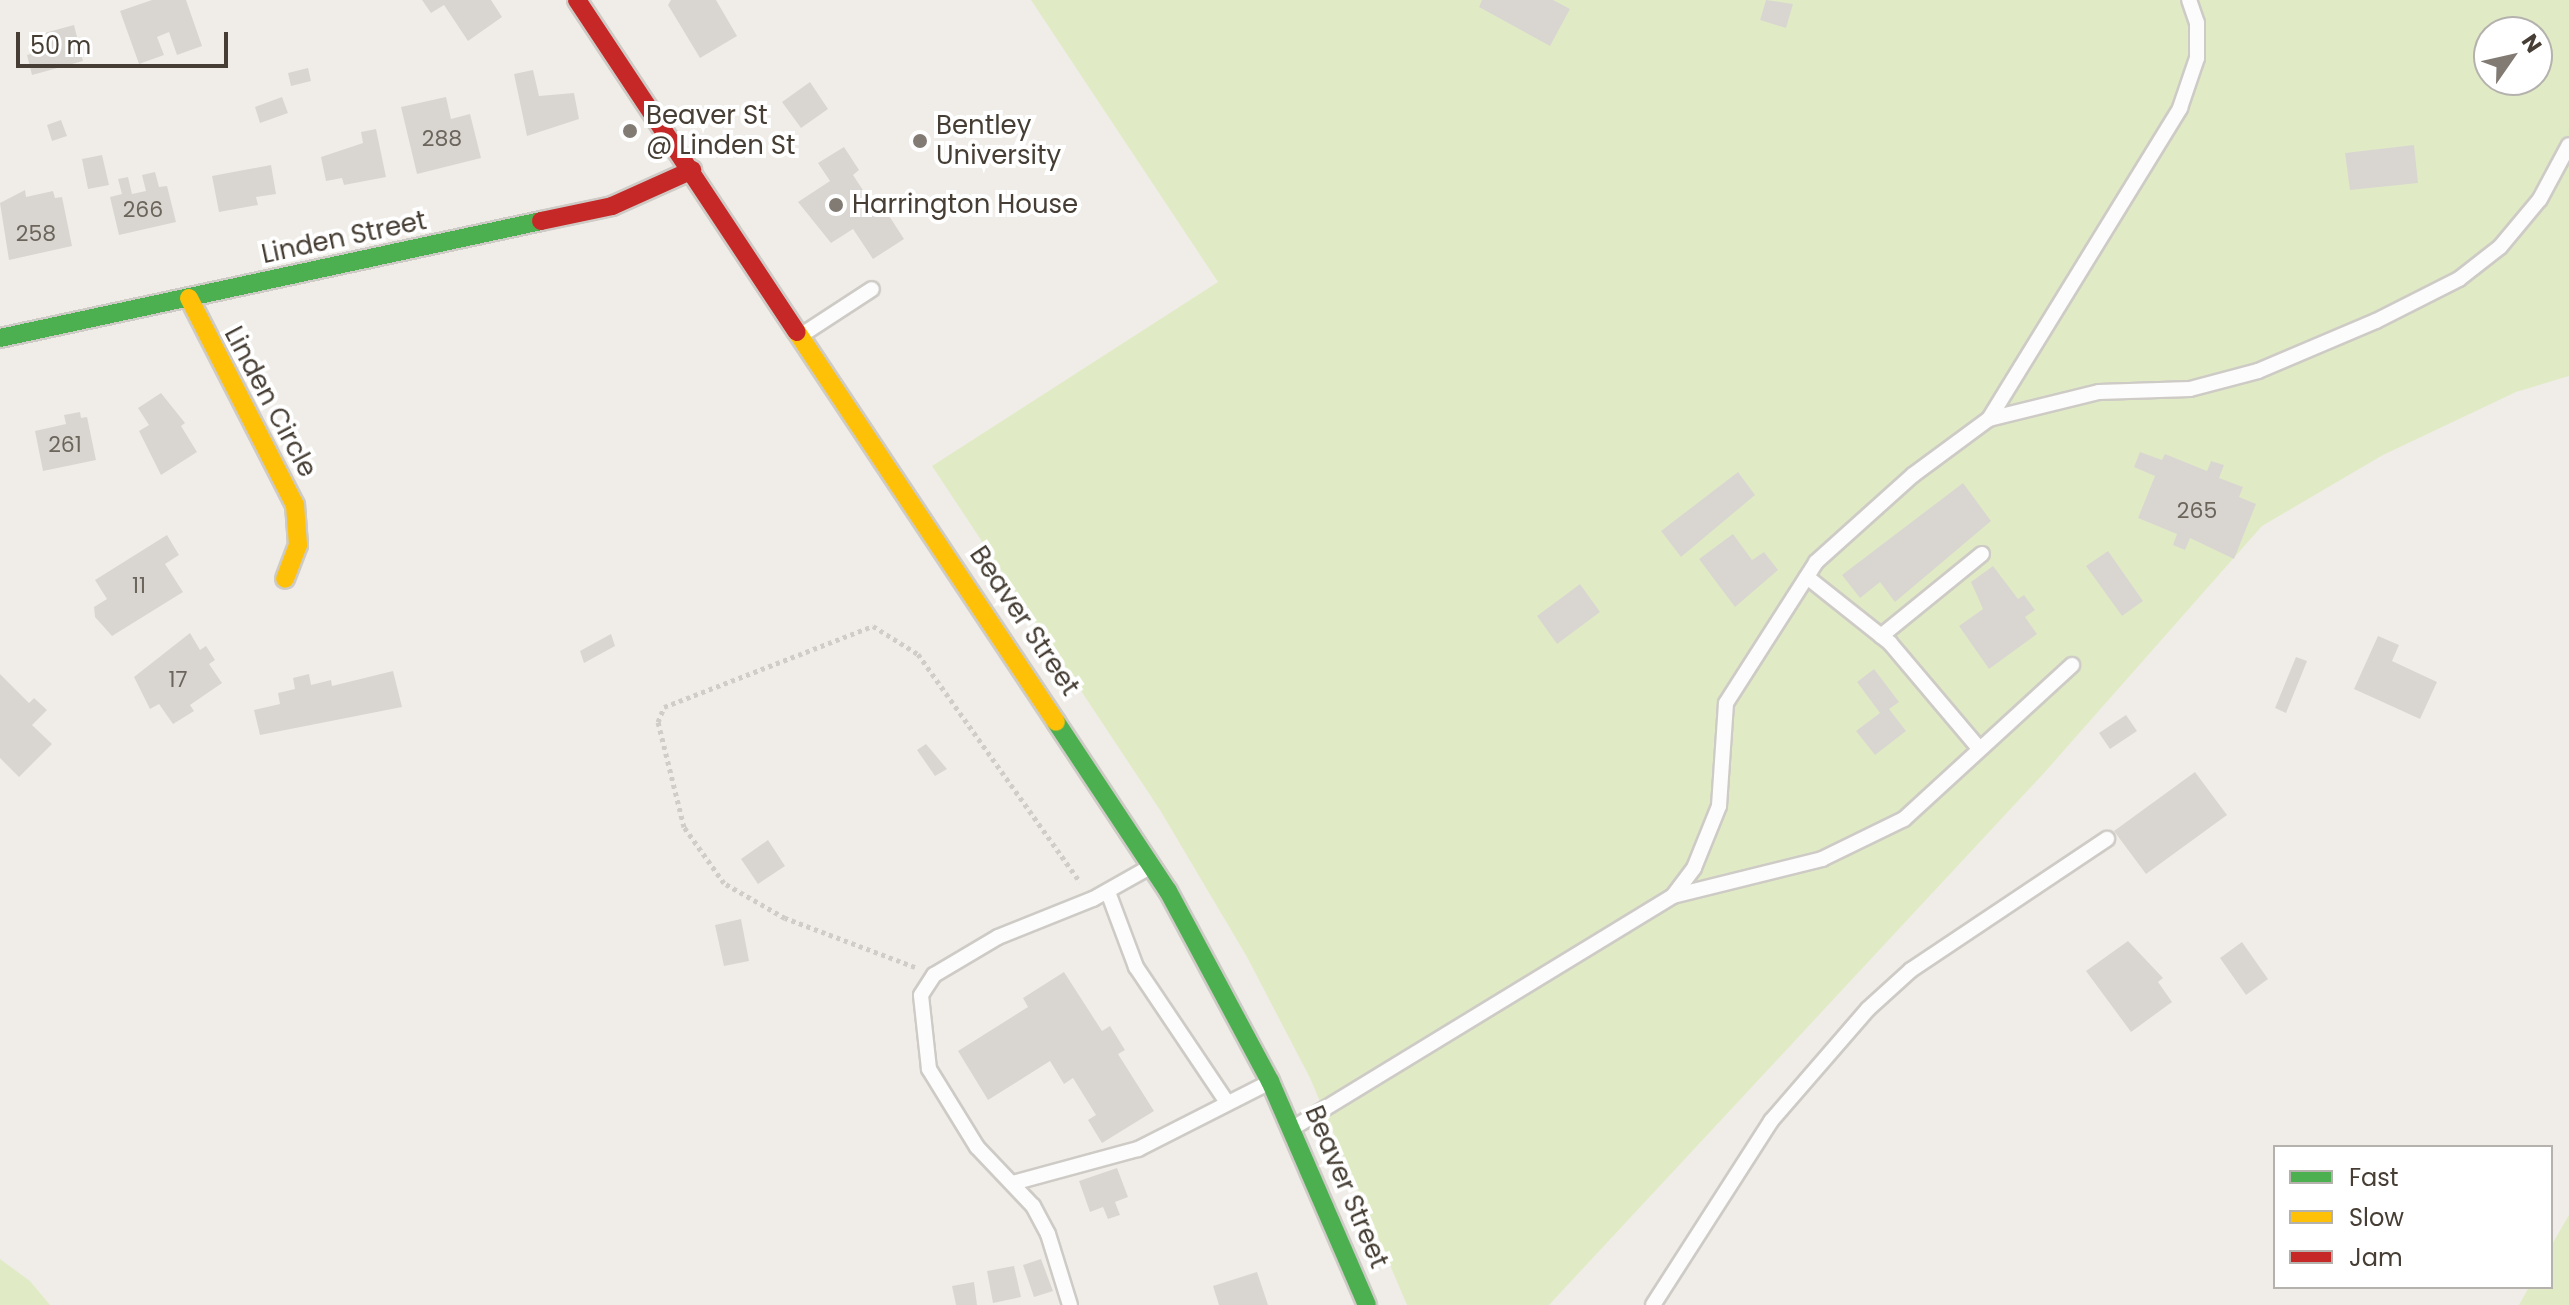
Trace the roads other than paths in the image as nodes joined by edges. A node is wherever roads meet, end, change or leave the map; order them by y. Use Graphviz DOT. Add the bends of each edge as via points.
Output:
graph roads {
  1 [pos="577,0"];
  2 [pos="2189,0"];
  3 [pos="2569,145"];
  4 [pos="692,170"];
  5 [pos="872,289"];
  6 [pos="189,298"];
  7 [pos="803,335"];
  8 [pos="0,338"];
  9 [pos="1989,419"];
  10 [pos="1982,554"];
  11 [pos="1807,577"];
  12 [pos="285,579"];
  13 [pos="1881,636"];
  14 [pos="2072,665"];
  15 [pos="1978,747"];
  16 [pos="2107,839"];
  17 [pos="1152,866"];
  18 [pos="1108,892"];
  19 [pos="1673,896"];
  20 [pos="1270,1081"];
  21 [pos="1226,1101"];
  22 [pos="1292,1128"];
  23 [pos="1013,1183"];
  24 [pos="1070,1305"];
  25 [pos="1367,1305"];
  26 [pos="1653,1305"];
  1 -- 4 [label="main road, Beaver Street"];
  2 -- 9 [label="lane" via="2197,23 2197,58 2180,108"];
  3 -- 9 [label="lane" via="2540,199 2500,247 2459,279 2376,321 2258,371 2190,389 2099,392"];
  4 -- 6 [label="main road, Linden Street" via="612,206"];
  4 -- 7 [label="main road, Beaver Street"];
  5 -- 7 [label="lane"];
  6 -- 8 [label="main road, Linden Street"];
  6 -- 12 [label="main road, Linden Circle" via="295,505 298,545"];
  7 -- 17 [label="main road, Beaver Street"];
  9 -- 11 [label="lane" via="1865,515"];
  10 -- 13 [label="lane"];
  11 -- 13 [label="lane"];
  11 -- 19 [label="lane" via="1726,703 1719,806 1710,835"];
  13 -- 15 [label="lane"];
  14 -- 15 [label="lane"];
  15 -- 19 [label="lane" via="1904,819 1863,841 1770,875"];
  16 -- 26 [label="lane" via="1911,970 1868,1009 1771,1121"];
  17 -- 18 [label="lane"];
  17 -- 20 [label="main road, Beaver Street"];
  18 -- 21 [label="lane" via="1136,967"];
  18 -- 23 [label="lane" via="1016,928 934,975 921,995 929,1069 977,1147"];
  19 -- 22 [label="lane"];
  20 -- 21 [label="lane"];
  20 -- 22 [label="main road, Beaver Street"];
  21 -- 23 [label="lane" via="1138,1149"];
  22 -- 25 [label="main road, Beaver Street"];
  23 -- 24 [label="lane" via="1048,1234"];
}
